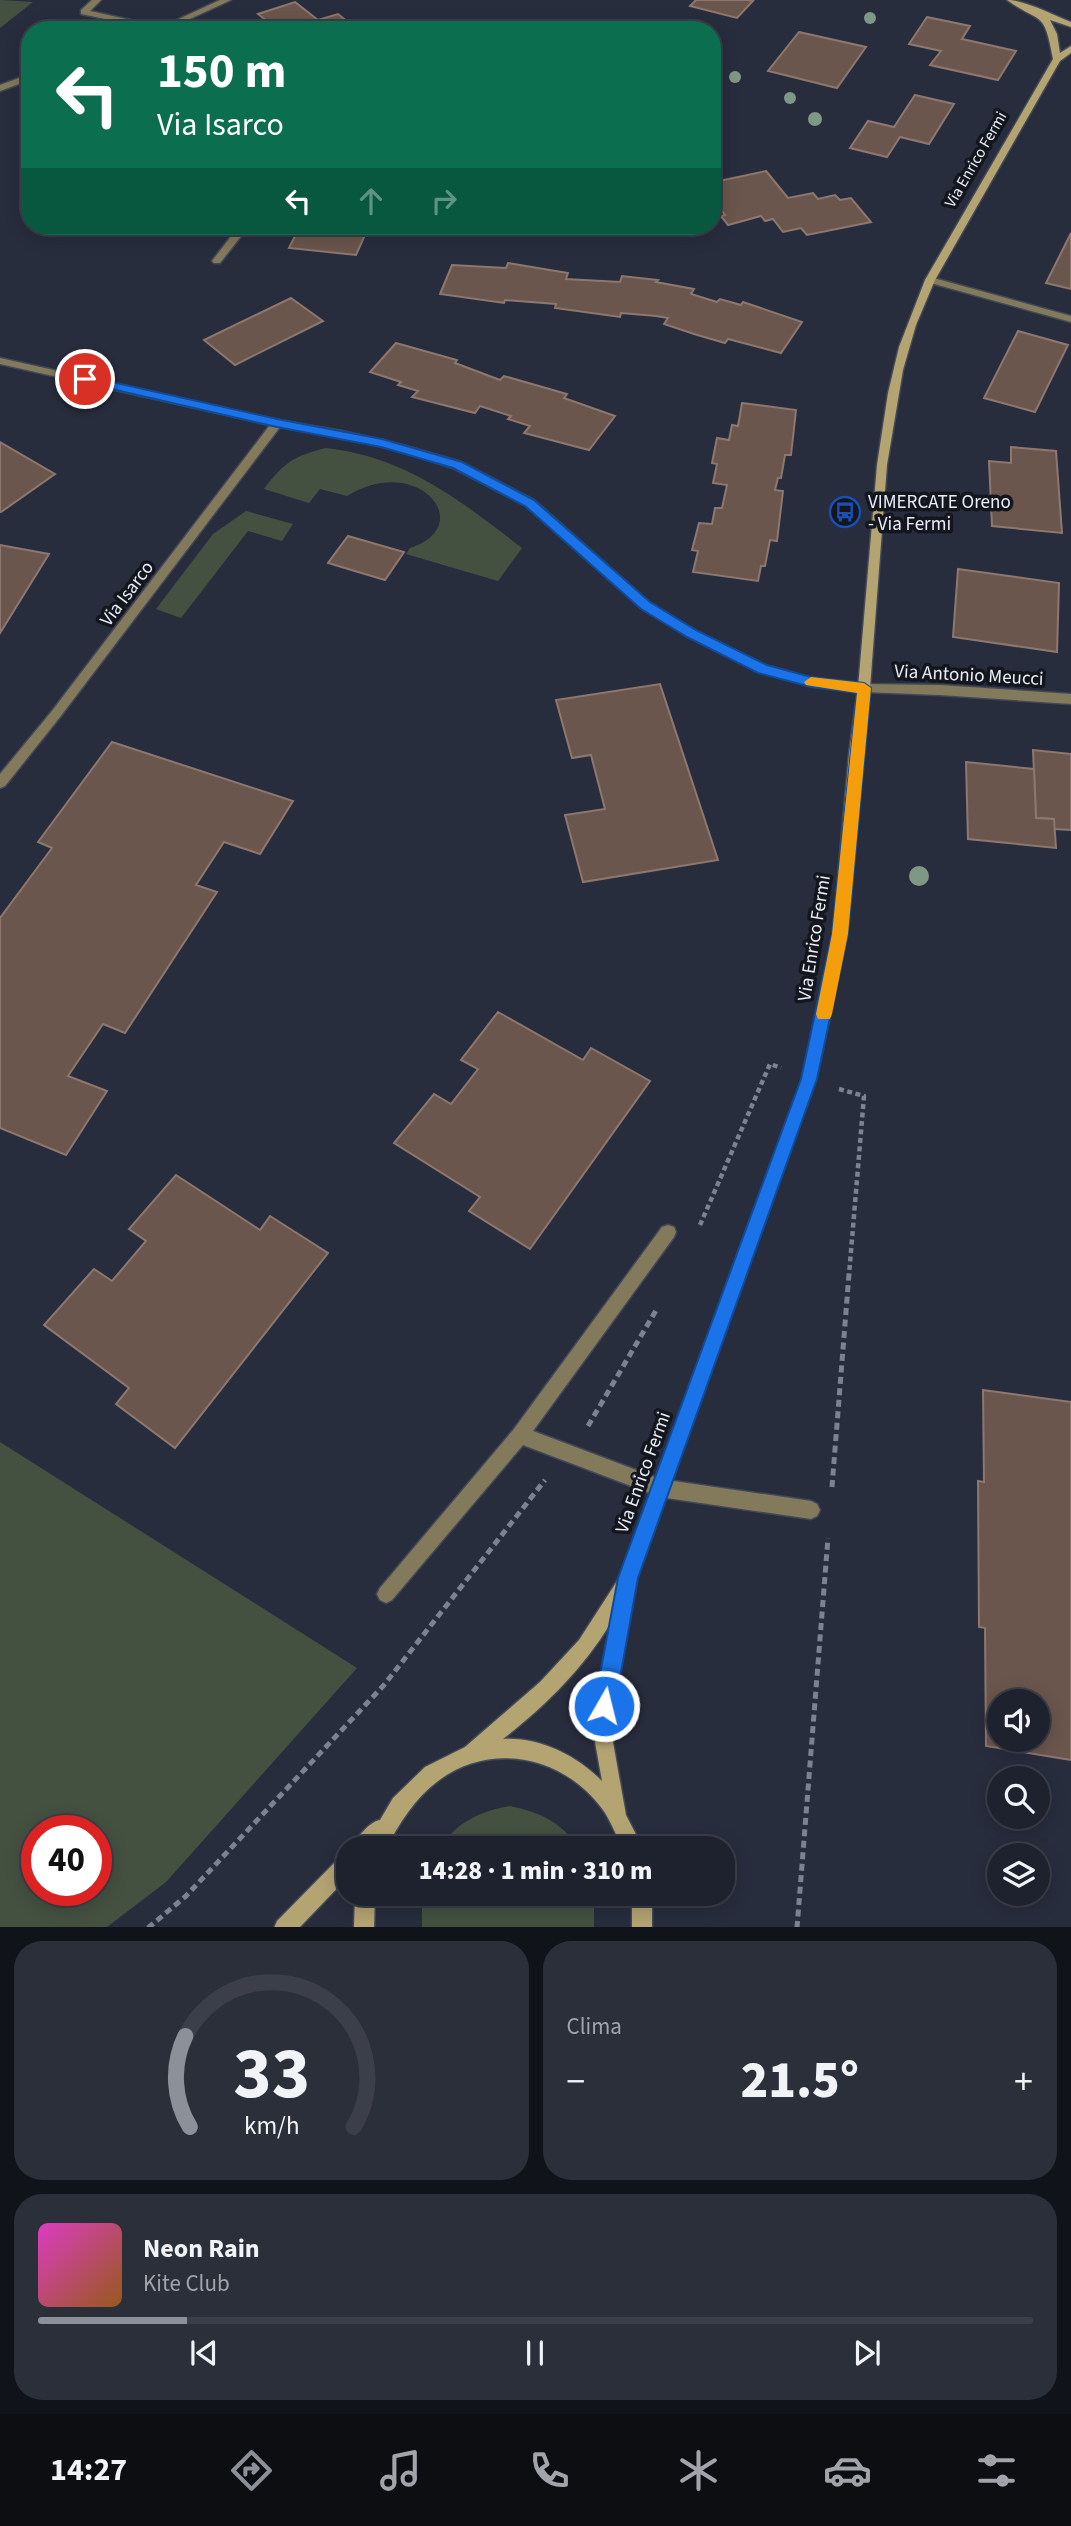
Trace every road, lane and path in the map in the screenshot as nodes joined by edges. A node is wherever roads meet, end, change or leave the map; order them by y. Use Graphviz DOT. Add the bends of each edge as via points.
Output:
graph roads {
  1 [pos="97,0"];
  2 [pos="227,0"];
  3 [pos="1011,0"];
  4 [pos="1033,0"];
  5 [pos="1042,13"];
  6 [pos="125,21"];
  7 [pos="180,21"];
  8 [pos="1071,25"];
  9 [pos="1071,49"];
  10 [pos="1057,59"];
  11 [pos="21,80"];
  12 [pos="0,88"];
  13 [pos="237,235"];
  14 [pos="217,261"];
  15 [pos="930,280"];
  16 [pos="1071,319"];
  17 [pos="0,361"];
  18 [pos="277,423"];
  19 [pos="864,688"];
  20 [pos="1071,699"];
  21 [pos="0,783"];
  22 [pos="668,1232"];
  23 [pos="520,1435"];
  24 [pos="660,1488"];
  25 [pos="811,1510"];
  26 [pos="628,1578"];
  27 [pos="386,1594"];
  28 [pos="467,1754"];
  29 [pos="617,1815"];
  30 [pos="389,1817"];
  31 [pos="372,1836"];
  32 [pos="380,1836"];
  33 [pos="627,1836"];
  34 [pos="336,1876"];
  35 [pos="365,1906"];
  36 [pos="642,1906"];
  37 [pos="284,1927"];
  38 [pos="364,1927"];
  39 [pos="642,1927"];
  1 -- 6 [label="street" via="84,12"];
  2 -- 7 [label="street"];
  3 -- 5 [label="street"];
  4 -- 5 [label="street"];
  5 -- 8 [label="street"];
  5 -- 10 [label="street" via="1050,23"];
  9 -- 10 [label="street, Via Enrico Fermi"];
  10 -- 15 [label="street, Via Enrico Fermi"];
  11 -- 12 [label="street"];
  13 -- 14 [label="street"];
  15 -- 16 [label="street"];
  15 -- 19 [label="street, Via Enrico Fermi" via="903,345 888,415"];
  17 -- 18 [label="street"];
  18 -- 19 [label="street" via="402,448 457,465 530,503 646,605 691,634 763,669 811,682"];
  18 -- 21 [label="street, Via Isarco"];
  19 -- 20 [label="street, Via Antonio Meucci"];
  19 -- 24 [label="street, Via Enrico Fermi" via="840,934 809,1079"];
  22 -- 23 [label="street"];
  23 -- 24 [label="street"];
  23 -- 27 [label="street"];
  24 -- 25 [label="street"];
  24 -- 26 [label="street, Via Enrico Fermi"];
  26 -- 28 [label="street, Via Enrico Fermi" via="586,1644 546,1690"];
  26 -- 29 [label="street, Via Enrico Fermi" via="604,1706 604,1742"];
  28 -- 29 [label="street" via="513,1748 553,1758 582,1775"];
  28 -- 30 [label="street" via="424,1778"];
  29 -- 33 [label="street"];
  30 -- 31 [label="street"];
  30 -- 32 [label="street"];
  34 -- 37 [label="street"];
  35 -- 38 [label="street"];
  36 -- 39 [label="street"];
}
